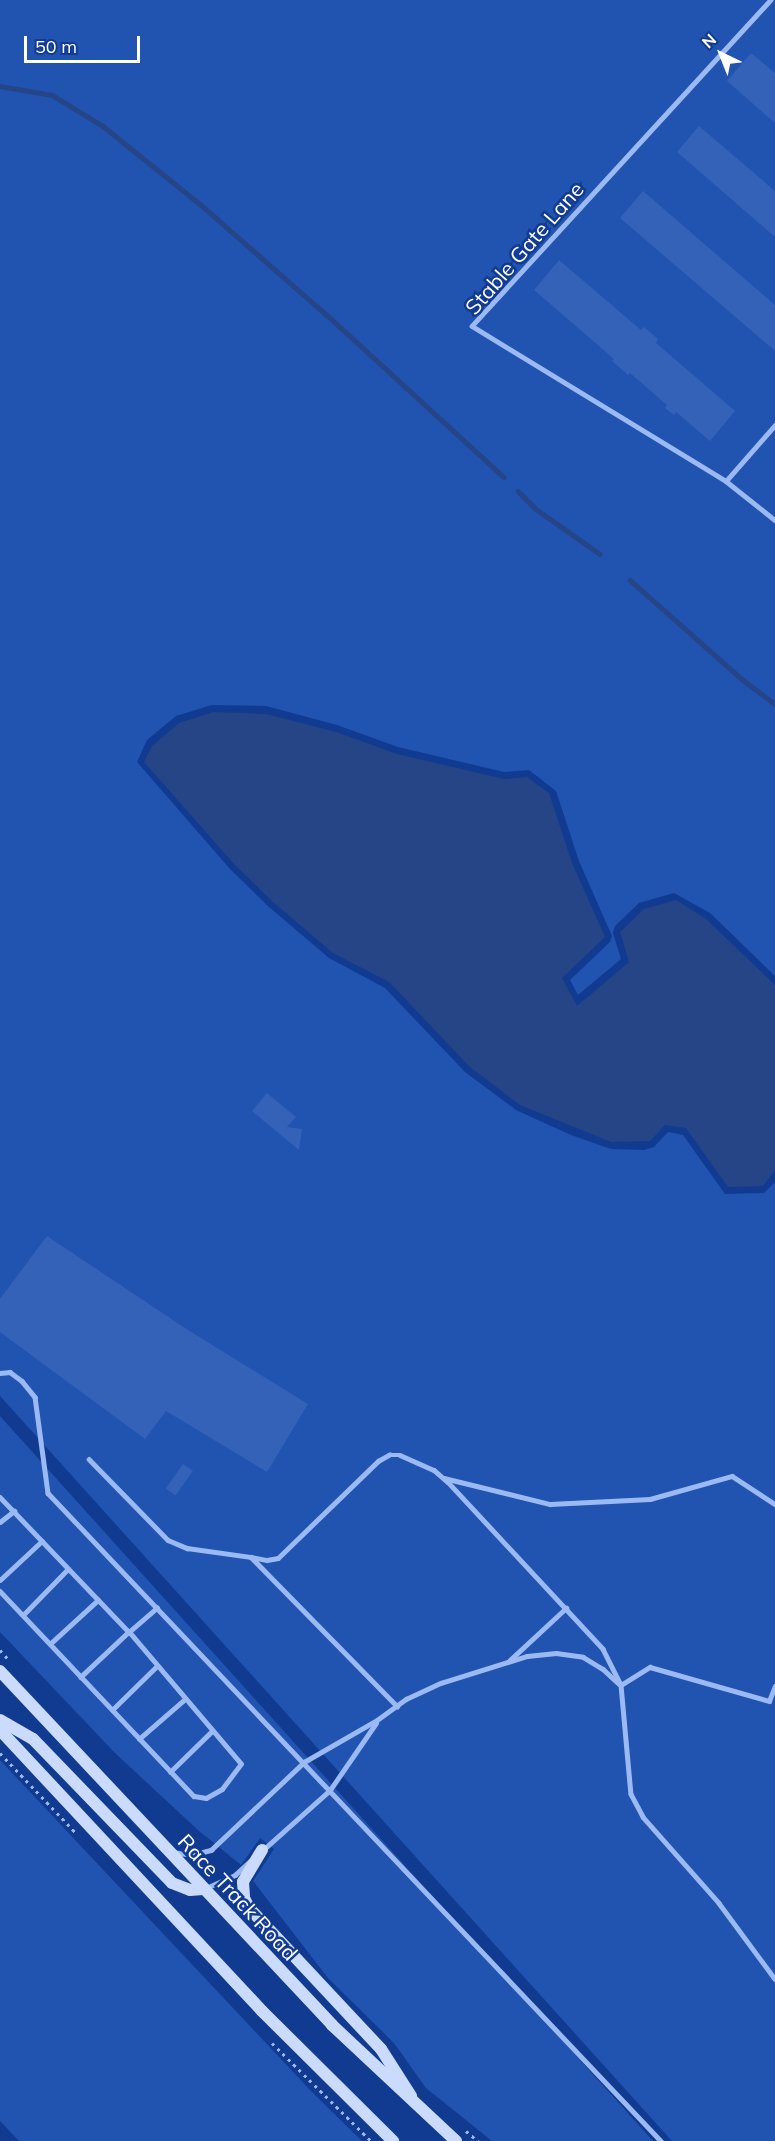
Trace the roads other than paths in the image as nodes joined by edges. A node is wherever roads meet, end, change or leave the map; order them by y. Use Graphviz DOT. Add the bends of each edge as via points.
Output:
graph roads {
  1 [pos="760,0"];
  2 [pos="771,0"];
  3 [pos="764,8"];
  4 [pos="775,425"];
  5 [pos="726,481"];
  6 [pos="775,520"];
  7 [pos="0,1373"];
  8 [pos="89,1459"];
  9 [pos="443,1478"];
  10 [pos="0,1497"];
  11 [pos="775,1504"];
  12 [pos="14,1511"];
  13 [pos="0,1522"];
  14 [pos="42,1541"];
  15 [pos="251,1557"];
  16 [pos="68,1569"];
  17 [pos="0,1580"];
  18 [pos="0,1591"];
  19 [pos="98,1600"];
  20 [pos="157,1608"];
  21 [pos="566,1608"];
  22 [pos="23,1615"];
  23 [pos="129,1632"];
  24 [pos="50,1644"];
  25 [pos="507,1663"];
  26 [pos="157,1666"];
  27 [pos="0,1671"];
  28 [pos="81,1677"];
  29 [pos="621,1685"];
  30 [pos="775,1686"];
  31 [pos="185,1699"];
  32 [pos="397,1706"];
  33 [pos="112,1710"];
  34 [pos="0,1720"];
  35 [pos="377,1720"];
  36 [pos="0,1730"];
  37 [pos="212,1731"];
  38 [pos="139,1738"];
  39 [pos="304,1762"];
  40 [pos="170,1772"];
  41 [pos="330,1790"];
  42 [pos="262,1850"];
  43 [pos="169,1851"];
  44 [pos="203,1889"];
  45 [pos="775,1979"];
  46 [pos="417,2107"];
  47 [pos="393,2141"];
  48 [pos="456,2141"];
  49 [pos="661,2141"];
  1 -- 3 [label="lane"];
  2 -- 3 [label="lane, Stable Gate Lane"];
  3 -- 5 [label="lane, Stable Gate Lane" via="472,326"];
  4 -- 5 [label="lane"];
  5 -- 6 [label="lane, Stable Gate Lane"];
  7 -- 20 [label="lane" via="10,1372 35,1397 48,1493"];
  8 -- 15 [label="lane" via="168,1540 188,1548"];
  9 -- 11 [label="lane" via="550,1504 650,1499 732,1476"];
  9 -- 15 [label="lane" via="410,1459 389,1455 378,1461 278,1558"];
  9 -- 21 [label="lane"];
  10 -- 12 [label="lane"];
  12 -- 13 [label="lane"];
  12 -- 14 [label="lane"];
  14 -- 16 [label="lane"];
  14 -- 17 [label="lane"];
  15 -- 32 [label="lane"];
  16 -- 19 [label="lane"];
  16 -- 22 [label="lane"];
  18 -- 22 [label="lane"];
  19 -- 23 [label="lane"];
  19 -- 24 [label="lane"];
  20 -- 23 [label="lane"];
  20 -- 39 [label="lane"];
  21 -- 25 [label="lane"];
  21 -- 29 [label="lane" via="603,1649"];
  22 -- 24 [label="lane"];
  23 -- 26 [label="lane"];
  23 -- 28 [label="lane"];
  24 -- 28 [label="lane"];
  25 -- 29 [label="lane" via="556,1653 583,1657"];
  25 -- 32 [label="lane" via="441,1683"];
  26 -- 31 [label="lane"];
  26 -- 33 [label="lane"];
  27 -- 43 [label="main road, Race Track Road"];
  28 -- 33 [label="lane"];
  29 -- 30 [label="lane" via="650,1667 769,1701"];
  29 -- 45 [label="lane" via="631,1794 635,1802 643,1817 719,1903"];
  31 -- 37 [label="lane"];
  31 -- 38 [label="lane"];
  32 -- 35 [label="lane"];
  33 -- 38 [label="lane"];
  34 -- 44 [label="main road" via="33,1739 172,1883 190,1890"];
  35 -- 39 [label="lane"];
  35 -- 41 [label="lane"];
  36 -- 47 [label="main road" via="262,2011"];
  37 -- 40 [label="lane"];
  37 -- 40 [label="lane" via="241,1764 222,1789 206,1798 194,1796"];
  38 -- 40 [label="lane"];
  39 -- 41 [label="lane"];
  39 -- 43 [label="lane" via="211,1850 191,1854"];
  41 -- 42 [label="lane"];
  41 -- 49 [label="lane"];
  42 -- 44 [label="lane" via="235,1875"];
  42 -- 46 [label="main road" via="243,1882 243,1898 249,1908 381,2049"];
  43 -- 44 [label="main road, Race Track Road"];
  44 -- 46 [label="main road, Race Track Road" via="332,2025"];
  46 -- 48 [label="main road, Race Track Road"];
}
